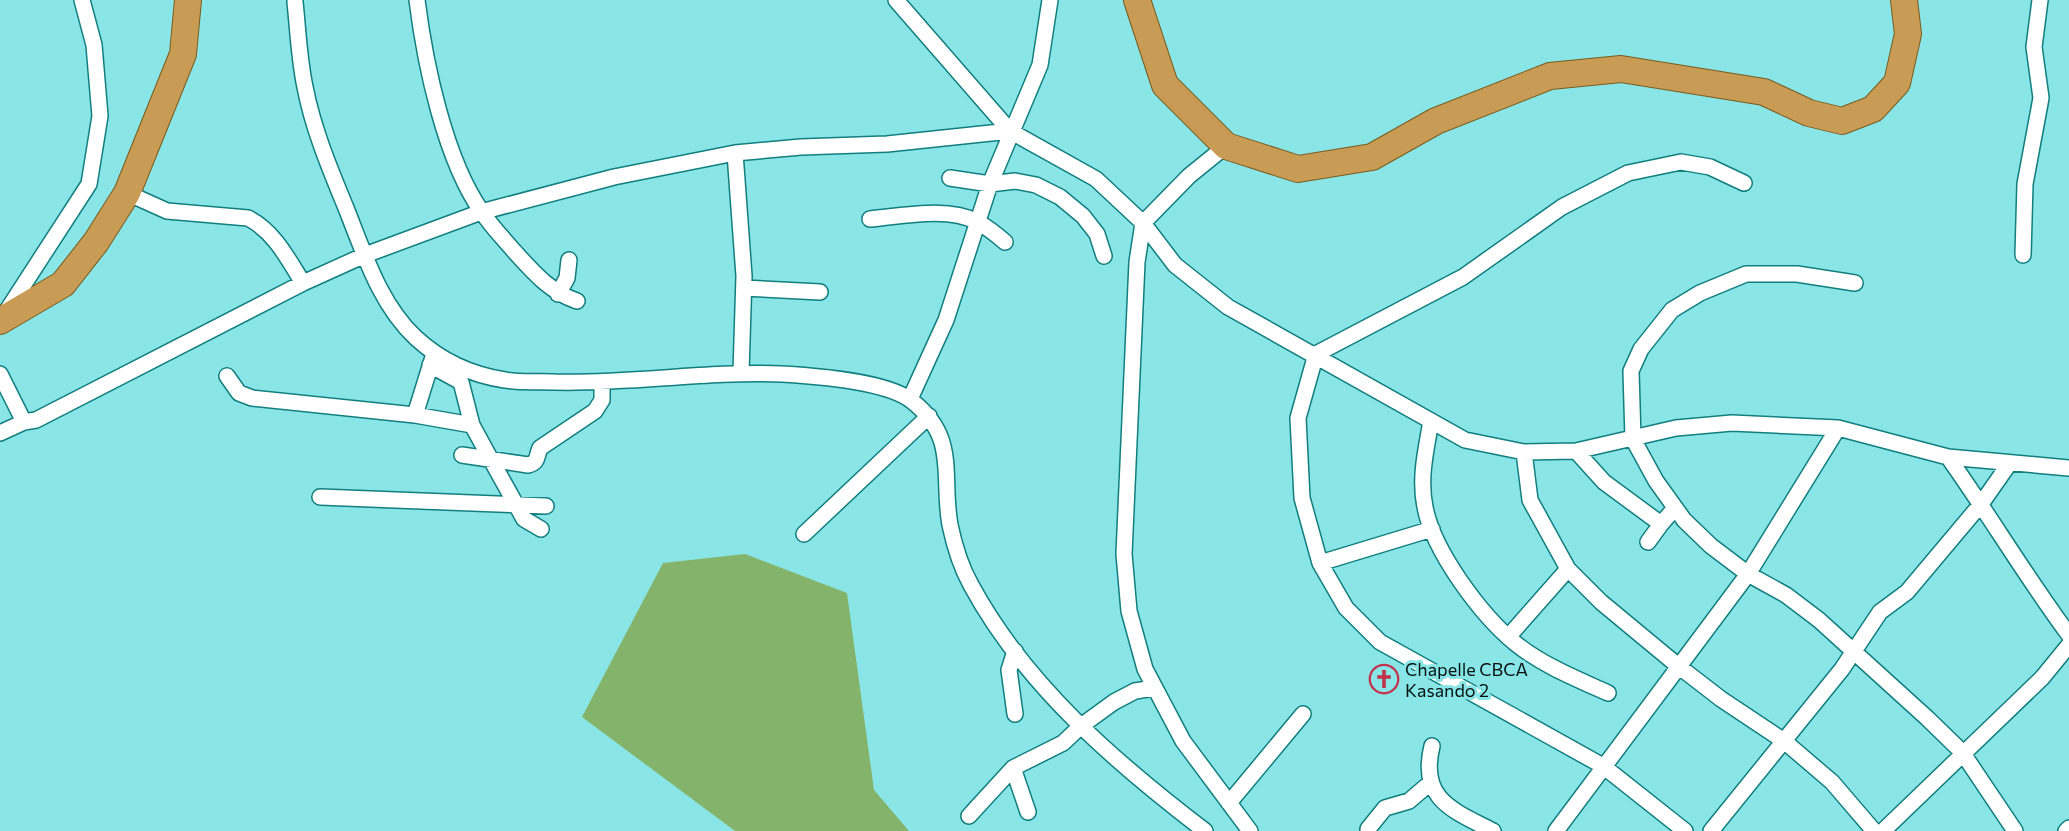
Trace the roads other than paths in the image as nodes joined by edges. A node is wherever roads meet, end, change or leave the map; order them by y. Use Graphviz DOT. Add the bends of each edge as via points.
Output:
graph roads {
  1 [pos="82,0"];
  2 [pos="188,0"];
  3 [pos="417,0"];
  4 [pos="897,0"];
  5 [pos="1050,0"];
  6 [pos="1137,0"];
  7 [pos="1904,0"];
  8 [pos="2040,0"];
  9 [pos="295,2"];
  10 [pos="1010,131"];
  11 [pos="1226,146"];
  12 [pos="735,153"];
  13 [pos="950,178"];
  14 [pos="1744,183"];
  15 [pos="990,184"];
  16 [pos="127,193"];
  17 [pos="482,212"];
  18 [pos="870,219"];
  19 [pos="978,222"];
  20 [pos="1143,223"];
  21 [pos="1005,242"];
  22 [pos="365,255"];
  23 [pos="2024,255"];
  24 [pos="1104,256"];
  25 [pos="569,260"];
  26 [pos="303,283"];
  27 [pos="1855,283"];
  28 [pos="744,288"];
  29 [pos="820,292"];
  30 [pos="558,294"];
  31 [pos="577,301"];
  32 [pos="0,321"];
  33 [pos="1316,354"];
  34 [pos="433,358"];
  35 [pos="741,372"];
  36 [pos="0,374"];
  37 [pos="227,376"];
  38 [pos="602,383"];
  39 [pos="910,399"];
  40 [pos="416,415"];
  41 [pos="929,416"];
  42 [pos="1431,421"];
  43 [pos="24,422"];
  44 [pos="472,425"];
  45 [pos="1838,428"];
  46 [pos="0,433"];
  47 [pos="1633,439"];
  48 [pos="1576,451"];
  49 [pos="1524,452"];
  50 [pos="462,455"];
  51 [pos="1948,457"];
  52 [pos="490,458"];
  53 [pos="2009,464"];
  54 [pos="2069,468"];
  55 [pos="320,497"];
  56 [pos="1981,504"];
  57 [pos="516,505"];
  58 [pos="546,506"];
  59 [pos="1675,508"];
  60 [pos="1661,524"];
  61 [pos="541,529"];
  62 [pos="1432,529"];
  63 [pos="804,534"];
  64 [pos="1648,542"];
  65 [pos="1320,563"];
  66 [pos="1568,569"];
  67 [pos="1748,574"];
  68 [pos="2069,634"];
  69 [pos="1509,636"];
  70 [pos="2069,645"];
  71 [pos="1015,651"];
  72 [pos="1854,651"];
  73 [pos="1677,665"];
  74 [pos="1154,688"];
  75 [pos="1608,693"];
  76 [pos="1015,714"];
  77 [pos="1303,714"];
  78 [pos="1081,726"];
  79 [pos="1784,741"];
  80 [pos="1432,746"];
  81 [pos="1962,752"];
  82 [pos="1603,766"];
  83 [pos="1013,768"];
  84 [pos="1430,783"];
  85 [pos="1229,803"];
  86 [pos="1028,812"];
  87 [pos="969,816"];
  88 [pos="2069,828"];
  89 [pos="1368,829"];
  90 [pos="1205,831"];
  91 [pos="1250,831"];
  92 [pos="1493,831"];
  93 [pos="1556,831"];
  94 [pos="1685,831"];
  95 [pos="1711,831"];
  96 [pos="1874,831"];
  97 [pos="1883,831"];
  98 [pos="2015,831"];
  99 [pos="2066,831"];
  1 -- 32 [label="street" via="94,45 100,116 89,184"];
  2 -- 16 [label="highway" via="183,54"];
  3 -- 17 [label="street" via="445,135 459,172"];
  4 -- 10 [label="street"];
  5 -- 10 [label="street" via="1040,65"];
  6 -- 11 [label="highway" via="1165,85"];
  7 -- 11 [label="highway" via="1908,34 1897,83 1873,109 1842,121 1809,113 1764,92 1621,69 1550,76 1436,121 1372,157 1298,169"];
  8 -- 23 [label="street" via="2034,47 2042,99 2025,184"];
  9 -- 22 [label="street" via="304,86 323,151"];
  10 -- 12 [label="street" via="887,144"];
  10 -- 15 [label="street"];
  10 -- 20 [label="street" via="1096,179"];
  11 -- 20 [label="street" via="1188,176"];
  12 -- 17 [label="street" via="614,177"];
  12 -- 28 [label="street"];
  13 -- 15 [label="street"];
  14 -- 33 [label="street" via="1710,167 1681,162 1628,173 1562,207 1463,277"];
  15 -- 19 [label="street"];
  15 -- 24 [label="street" via="1015,181 1036,185 1060,197 1097,234"];
  16 -- 26 [label="street" via="167,211 248,218 259,223 279,245"];
  16 -- 32 [label="highway" via="63,284"];
  17 -- 22 [label="street"];
  17 -- 30 [label="street" via="525,264"];
  18 -- 19 [label="street" via="936,214"];
  19 -- 21 [label="street"];
  19 -- 39 [label="street" via="946,320"];
  20 -- 33 [label="street" via="1175,266 1228,307"];
  20 -- 74 [label="street" via="1137,262 1124,554 1129,611"];
  22 -- 26 [label="street"];
  22 -- 34 [label="street" via="390,308"];
  25 -- 30 [label="street" via="567,278"];
  26 -- 43 [label="street" via="36,420"];
  27 -- 47 [label="street" via="1797,274 1746,274 1700,293 1672,310 1641,349 1631,371"];
  28 -- 29 [label="street"];
  28 -- 35 [label="street"];
  30 -- 31 [label="street"];
  33 -- 42 [label="street"];
  33 -- 65 [label="street" via="1298,418 1302,498"];
  34 -- 38 [label="street" via="506,380"];
  34 -- 40 [label="street"];
  34 -- 44 [label="street" via="461,382"];
  35 -- 38 [label="street"];
  35 -- 39 [label="street" via="804,375 890,388"];
  36 -- 43 [label="street"];
  37 -- 40 [label="street" via="239,393 252,398"];
  38 -- 52 [label="street" via="602,400 595,411 540,448 534,464"];
  39 -- 41 [label="street"];
  40 -- 44 [label="street"];
  41 -- 63 [label="street"];
  41 -- 71 [label="street" via="941,435 950,524 969,581"];
  42 -- 49 [label="street" via="1465,440"];
  42 -- 62 [label="street" via="1422,474 1425,508"];
  43 -- 46 [label="street"];
  44 -- 52 [label="street"];
  45 -- 47 [label="street" via="1732,423 1676,428"];
  45 -- 51 [label="street"];
  45 -- 67 [label="street"];
  47 -- 48 [label="street"];
  47 -- 59 [label="street"];
  48 -- 49 [label="street"];
  48 -- 60 [label="street" via="1604,482"];
  49 -- 66 [label="street" via="1530,500"];
  50 -- 52 [label="street"];
  51 -- 53 [label="street"];
  51 -- 56 [label="street"];
  52 -- 57 [label="street"];
  53 -- 54 [label="street"];
  53 -- 56 [label="street"];
  55 -- 57 [label="street"];
  56 -- 68 [label="street" via="2037,593"];
  56 -- 72 [label="street" via="1907,592 1880,612"];
  57 -- 58 [label="street"];
  57 -- 61 [label="street" via="524,519"];
  59 -- 60 [label="street"];
  59 -- 67 [label="street" via="1711,546"];
  60 -- 64 [label="street"];
  62 -- 65 [label="street"];
  62 -- 69 [label="street" via="1458,578"];
  65 -- 82 [label="street" via="1346,608 1380,642"];
  66 -- 69 [label="street"];
  66 -- 73 [label="street"];
  67 -- 72 [label="street" via="1786,595"];
  67 -- 73 [label="street"];
  69 -- 75 [label="street" via="1562,672"];
  70 -- 81 [label="street" via="2042,678"];
  71 -- 76 [label="street" via="1009,670"];
  71 -- 78 [label="street"];
  72 -- 79 [label="street"];
  72 -- 81 [label="street"];
  73 -- 79 [label="street"];
  73 -- 82 [label="street"];
  74 -- 78 [label="street" via="1135,691"];
  74 -- 85 [label="street" via="1183,741"];
  77 -- 85 [label="street"];
  78 -- 83 [label="street" via="1063,743"];
  78 -- 90 [label="street"];
  79 -- 95 [label="street"];
  79 -- 96 [label="street" via="1832,782"];
  80 -- 84 [label="street"];
  81 -- 97 [label="street"];
  81 -- 98 [label="street"];
  82 -- 93 [label="street"];
  82 -- 94 [label="street"];
  83 -- 86 [label="street"];
  83 -- 87 [label="street"];
  84 -- 89 [label="street" via="1409,801 1385,808"];
  84 -- 92 [label="street" via="1438,798"];
  85 -- 91 [label="street"];
  88 -- 99 [label="street"];
}
